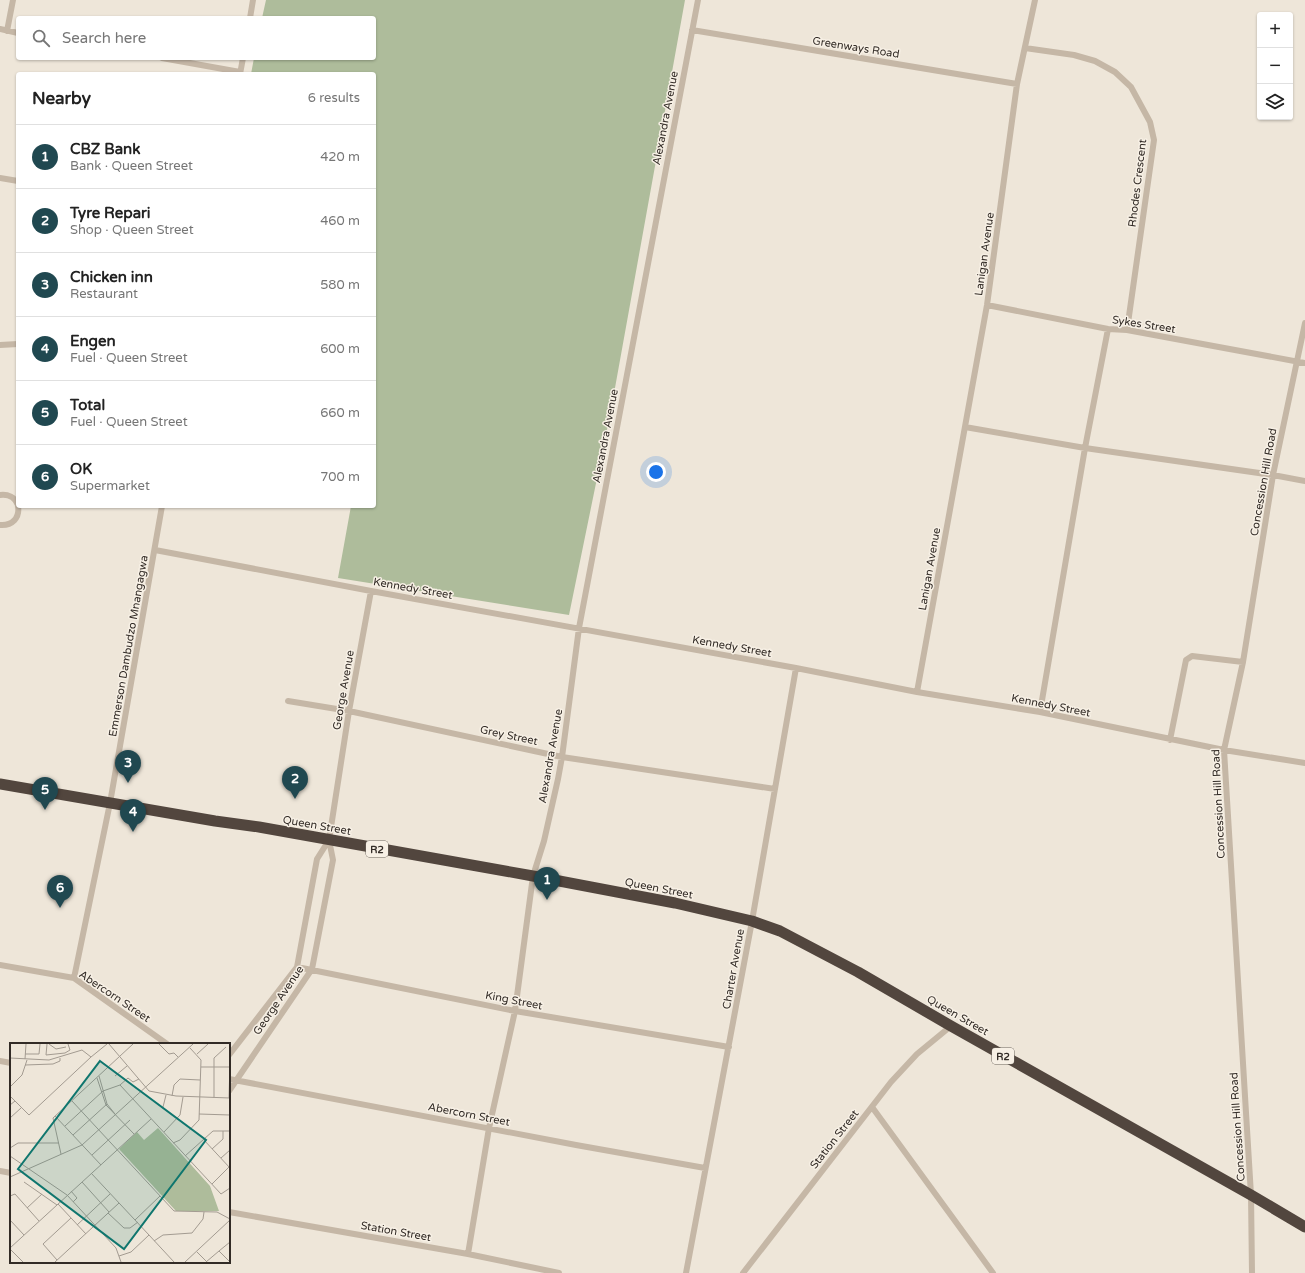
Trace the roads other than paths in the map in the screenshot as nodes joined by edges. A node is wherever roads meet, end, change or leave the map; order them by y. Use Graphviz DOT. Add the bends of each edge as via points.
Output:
graph roads {
  1 [pos="13,0"];
  2 [pos="253,0"];
  3 [pos="698,0"];
  4 [pos="1035,0"];
  5 [pos="250,16"];
  6 [pos="3,30"];
  7 [pos="692,30"];
  8 [pos="16,33"];
  9 [pos="1024,48"];
  10 [pos="172,60"];
  11 [pos="243,60"];
  12 [pos="235,72"];
  13 [pos="240,72"];
  14 [pos="1017,84"];
  15 [pos="0,178"];
  16 [pos="16,181"];
  17 [pos="987,305"];
  18 [pos="1305,323"];
  19 [pos="1108,329"];
  20 [pos="1127,330"];
  21 [pos="16,344"];
  22 [pos="0,345"];
  23 [pos="1298,361"];
  24 [pos="1305,363"];
  25 [pos="965,427"];
  26 [pos="1085,448"];
  27 [pos="1273,475"];
  28 [pos="1305,481"];
  29 [pos="0,495"];
  30 [pos="16,502"];
  31 [pos="18,508"];
  32 [pos="162,508"];
  33 [pos="0,525"];
  34 [pos="155,550"];
  35 [pos="371,591"];
  36 [pos="579,628"];
  37 [pos="1243,662"];
  38 [pos="796,668"];
  39 [pos="917,692"];
  40 [pos="288,701"];
  41 [pos="349,711"];
  42 [pos="1040,712"];
  43 [pos="1170,740"];
  44 [pos="1224,750"];
  45 [pos="562,757"];
  46 [pos="1305,763"];
  47 [pos="0,784"];
  48 [pos="775,789"];
  49 [pos="110,803"];
  50 [pos="329,840"];
  51 [pos="533,876"];
  52 [pos="752,921"];
  53 [pos="0,965"];
  54 [pos="297,967"];
  55 [pos="312,969"];
  56 [pos="74,978"];
  57 [pos="515,1011"];
  58 [pos="951,1026"];
  59 [pos="166,1043"];
  60 [pos="728,1047"];
  61 [pos="230,1054"];
  62 [pos="0,1061"];
  63 [pos="10,1063"];
  64 [pos="230,1079"];
  65 [pos="236,1080"];
  66 [pos="230,1089"];
  67 [pos="872,1107"];
  68 [pos="489,1128"];
  69 [pos="705,1168"];
  70 [pos="0,1171"];
  71 [pos="10,1173"];
  72 [pos="1251,1195"];
  73 [pos="230,1212"];
  74 [pos="1305,1227"];
  75 [pos="468,1254"];
  76 [pos="559,1273"];
  77 [pos="686,1273"];
  78 [pos="743,1273"];
  79 [pos="993,1273"];
  80 [pos="1252,1273"];
  1 -- 6 [label="street"];
  2 -- 5 [label="street"];
  3 -- 7 [label="street, Alexandra Avenue"];
  4 -- 9 [label="street, Lanigan Avenue"];
  6 -- 8 [label="street"];
  7 -- 14 [label="street, Greenways Road"];
  7 -- 36 [label="street, Alexandra Avenue"];
  9 -- 14 [label="street, Lanigan Avenue"];
  9 -- 20 [label="street, Rhodes Crescent" via="1074,55 1095,61 1115,72 1131,87 1150,122 1154,140"];
  10 -- 12 [label="street"];
  11 -- 13 [label="street"];
  14 -- 17 [label="street, Lanigan Avenue"];
  15 -- 16 [label="street"];
  17 -- 19 [label="street, Sykes Street"];
  17 -- 25 [label="street, Lanigan Avenue"];
  18 -- 23 [label="street, Concession Hill Road"];
  19 -- 20 [label="street, Sykes Street"];
  19 -- 26 [label="street"];
  20 -- 23 [label="street, Sykes Street"];
  21 -- 22 [label="street"];
  23 -- 24 [label="street, Sykes Street"];
  23 -- 27 [label="street, Concession Hill Road"];
  25 -- 26 [label="street"];
  25 -- 39 [label="street, Lanigan Avenue"];
  26 -- 27 [label="street"];
  26 -- 42 [label="street"];
  27 -- 28 [label="street"];
  27 -- 37 [label="street, Concession Hill Road"];
  29 -- 30 [label="street" via="10,496"];
  31 -- 33 [label="street" via="14,521"];
  32 -- 34 [label="street, Emmerson Dambudzo Mnangagwa"];
  34 -- 35 [label="street, Kennedy Street"];
  34 -- 49 [label="street, Emmerson Dambudzo Mnangagwa"];
  35 -- 36 [label="street, Kennedy Street"];
  35 -- 41 [label="street, George Avenue"];
  36 -- 38 [label="street, Kennedy Street"];
  36 -- 45 [label="street, Alexandra Avenue"];
  37 -- 43 [label="street" via="1192,656 1186,660"];
  37 -- 44 [label="street, Concession Hill Road"];
  38 -- 39 [label="street, Kennedy Street"];
  38 -- 48 [label="street, Charter Avenue"];
  39 -- 42 [label="street, Kennedy Street"];
  40 -- 41 [label="street, Grey Street"];
  41 -- 45 [label="street, Grey Street"];
  41 -- 50 [label="street, George Avenue"];
  42 -- 43 [label="street, Kennedy Street"];
  43 -- 44 [label="street, Kennedy Street"];
  44 -- 46 [label="street, Kennedy Street"];
  44 -- 72 [label="street, Concession Hill Road"];
  45 -- 48 [label="street, Grey Street"];
  45 -- 51 [label="street, Alexandra Avenue" via="544,841"];
  47 -- 49 [label="highway, Queen Street / R2"];
  48 -- 52 [label="street, Charter Avenue"];
  49 -- 50 [label="highway, Queen Street / R2"];
  49 -- 56 [label="street, Emmerson Dambudzo Mnangagwa"];
  50 -- 51 [label="highway, Queen Street / R2"];
  50 -- 54 [label="street, George Avenue" via="317,859"];
  50 -- 55 [label="street, George Avenue" via="333,860"];
  51 -- 52 [label="highway, Queen Street / R2" via="675,903"];
  51 -- 57 [label="street, Alexandra Avenue"];
  52 -- 58 [label="highway, Queen Street / R2" via="780,931 858,972"];
  52 -- 60 [label="street, Charter Avenue"];
  53 -- 56 [label="street, Abercorn Street"];
  54 -- 55 [label="street, King Street"];
  54 -- 61 [label="street, George Avenue"];
  55 -- 57 [label="street, King Street"];
  55 -- 65 [label="street, George Avenue"];
  56 -- 59 [label="street, Abercorn Street"];
  57 -- 60 [label="street, King Street"];
  57 -- 68 [label="street, Alexandra Avenue"];
  58 -- 67 [label="street, Station Street" via="917,1054"];
  58 -- 72 [label="highway, Queen Street / R2"];
  60 -- 69 [label="street, Charter Avenue"];
  62 -- 63 [label="street"];
  64 -- 65 [label="street, Abercorn Street"];
  65 -- 66 [label="street, George Avenue"];
  65 -- 68 [label="street, Abercorn Street"];
  67 -- 78 [label="street, Station Street"];
  67 -- 79 [label="street"];
  68 -- 69 [label="street, Abercorn Street"];
  68 -- 75 [label="street, Alexandra Avenue"];
  69 -- 77 [label="street, Charter Avenue"];
  70 -- 71 [label="street"];
  72 -- 74 [label="highway, R2"];
  72 -- 80 [label="street, Concession Hill Road"];
  73 -- 75 [label="street, Station Street"];
  75 -- 76 [label="street, Station Street"];
}
